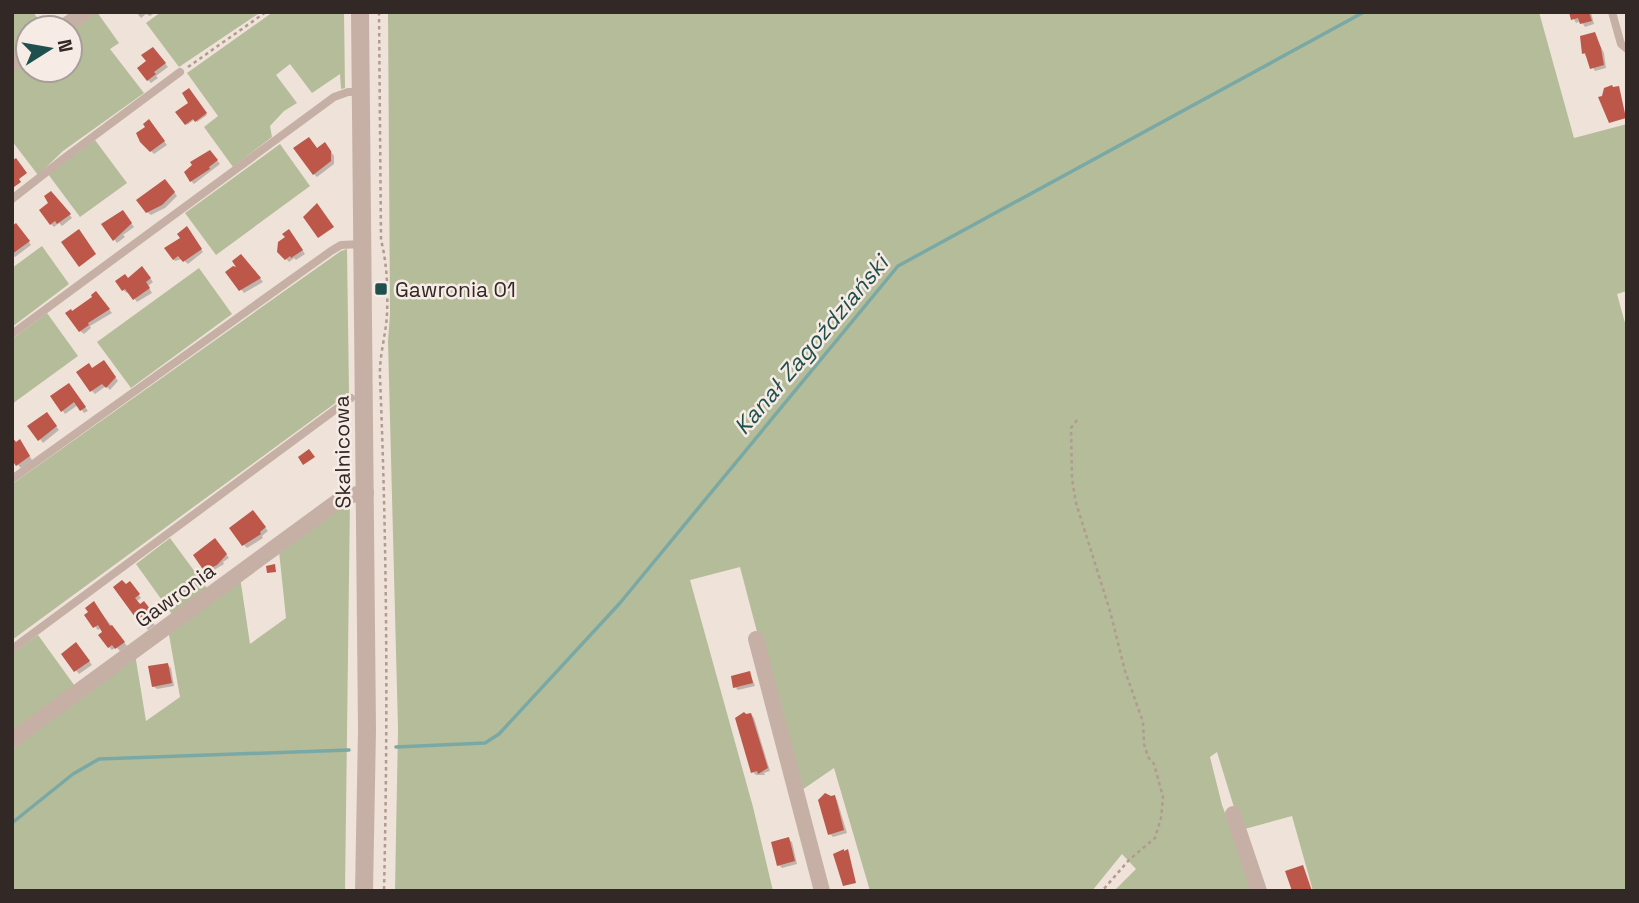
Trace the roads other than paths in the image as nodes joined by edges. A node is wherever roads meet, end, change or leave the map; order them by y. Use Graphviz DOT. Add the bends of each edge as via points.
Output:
graph roads {
  1 [pos="360,12"];
  2 [pos="1612,12"];
  3 [pos="1627,49"];
  4 [pos="180,72"];
  5 [pos="361,92"];
  6 [pos="12,199"];
  7 [pos="362,244"];
  8 [pos="12,334"];
  9 [pos="351,398"];
  10 [pos="12,479"];
  11 [pos="366,493"];
  12 [pos="756,639"];
  13 [pos="12,649"];
  14 [pos="12,740"];
  15 [pos="1233,814"];
  16 [pos="364,891"];
  17 [pos="822,891"];
  18 [pos="1259,891"];
  1 -- 5 [label="street, Skalnicowa"];
  2 -- 3 [label="lane" via="1621,44"];
  4 -- 6 [label="lane"];
  5 -- 7 [label="street, Skalnicowa"];
  5 -- 8 [label="lane" via="334,97"];
  7 -- 10 [label="lane" via="341,245 331,251"];
  7 -- 11 [label="street, Skalnicowa"];
  9 -- 13 [label="lane"];
  11 -- 14 [label="street, Gawronia" via="345,496"];
  11 -- 16 [label="street, Skalnicowa"];
  12 -- 17 [label="street"];
  15 -- 18 [label="street"];
}
